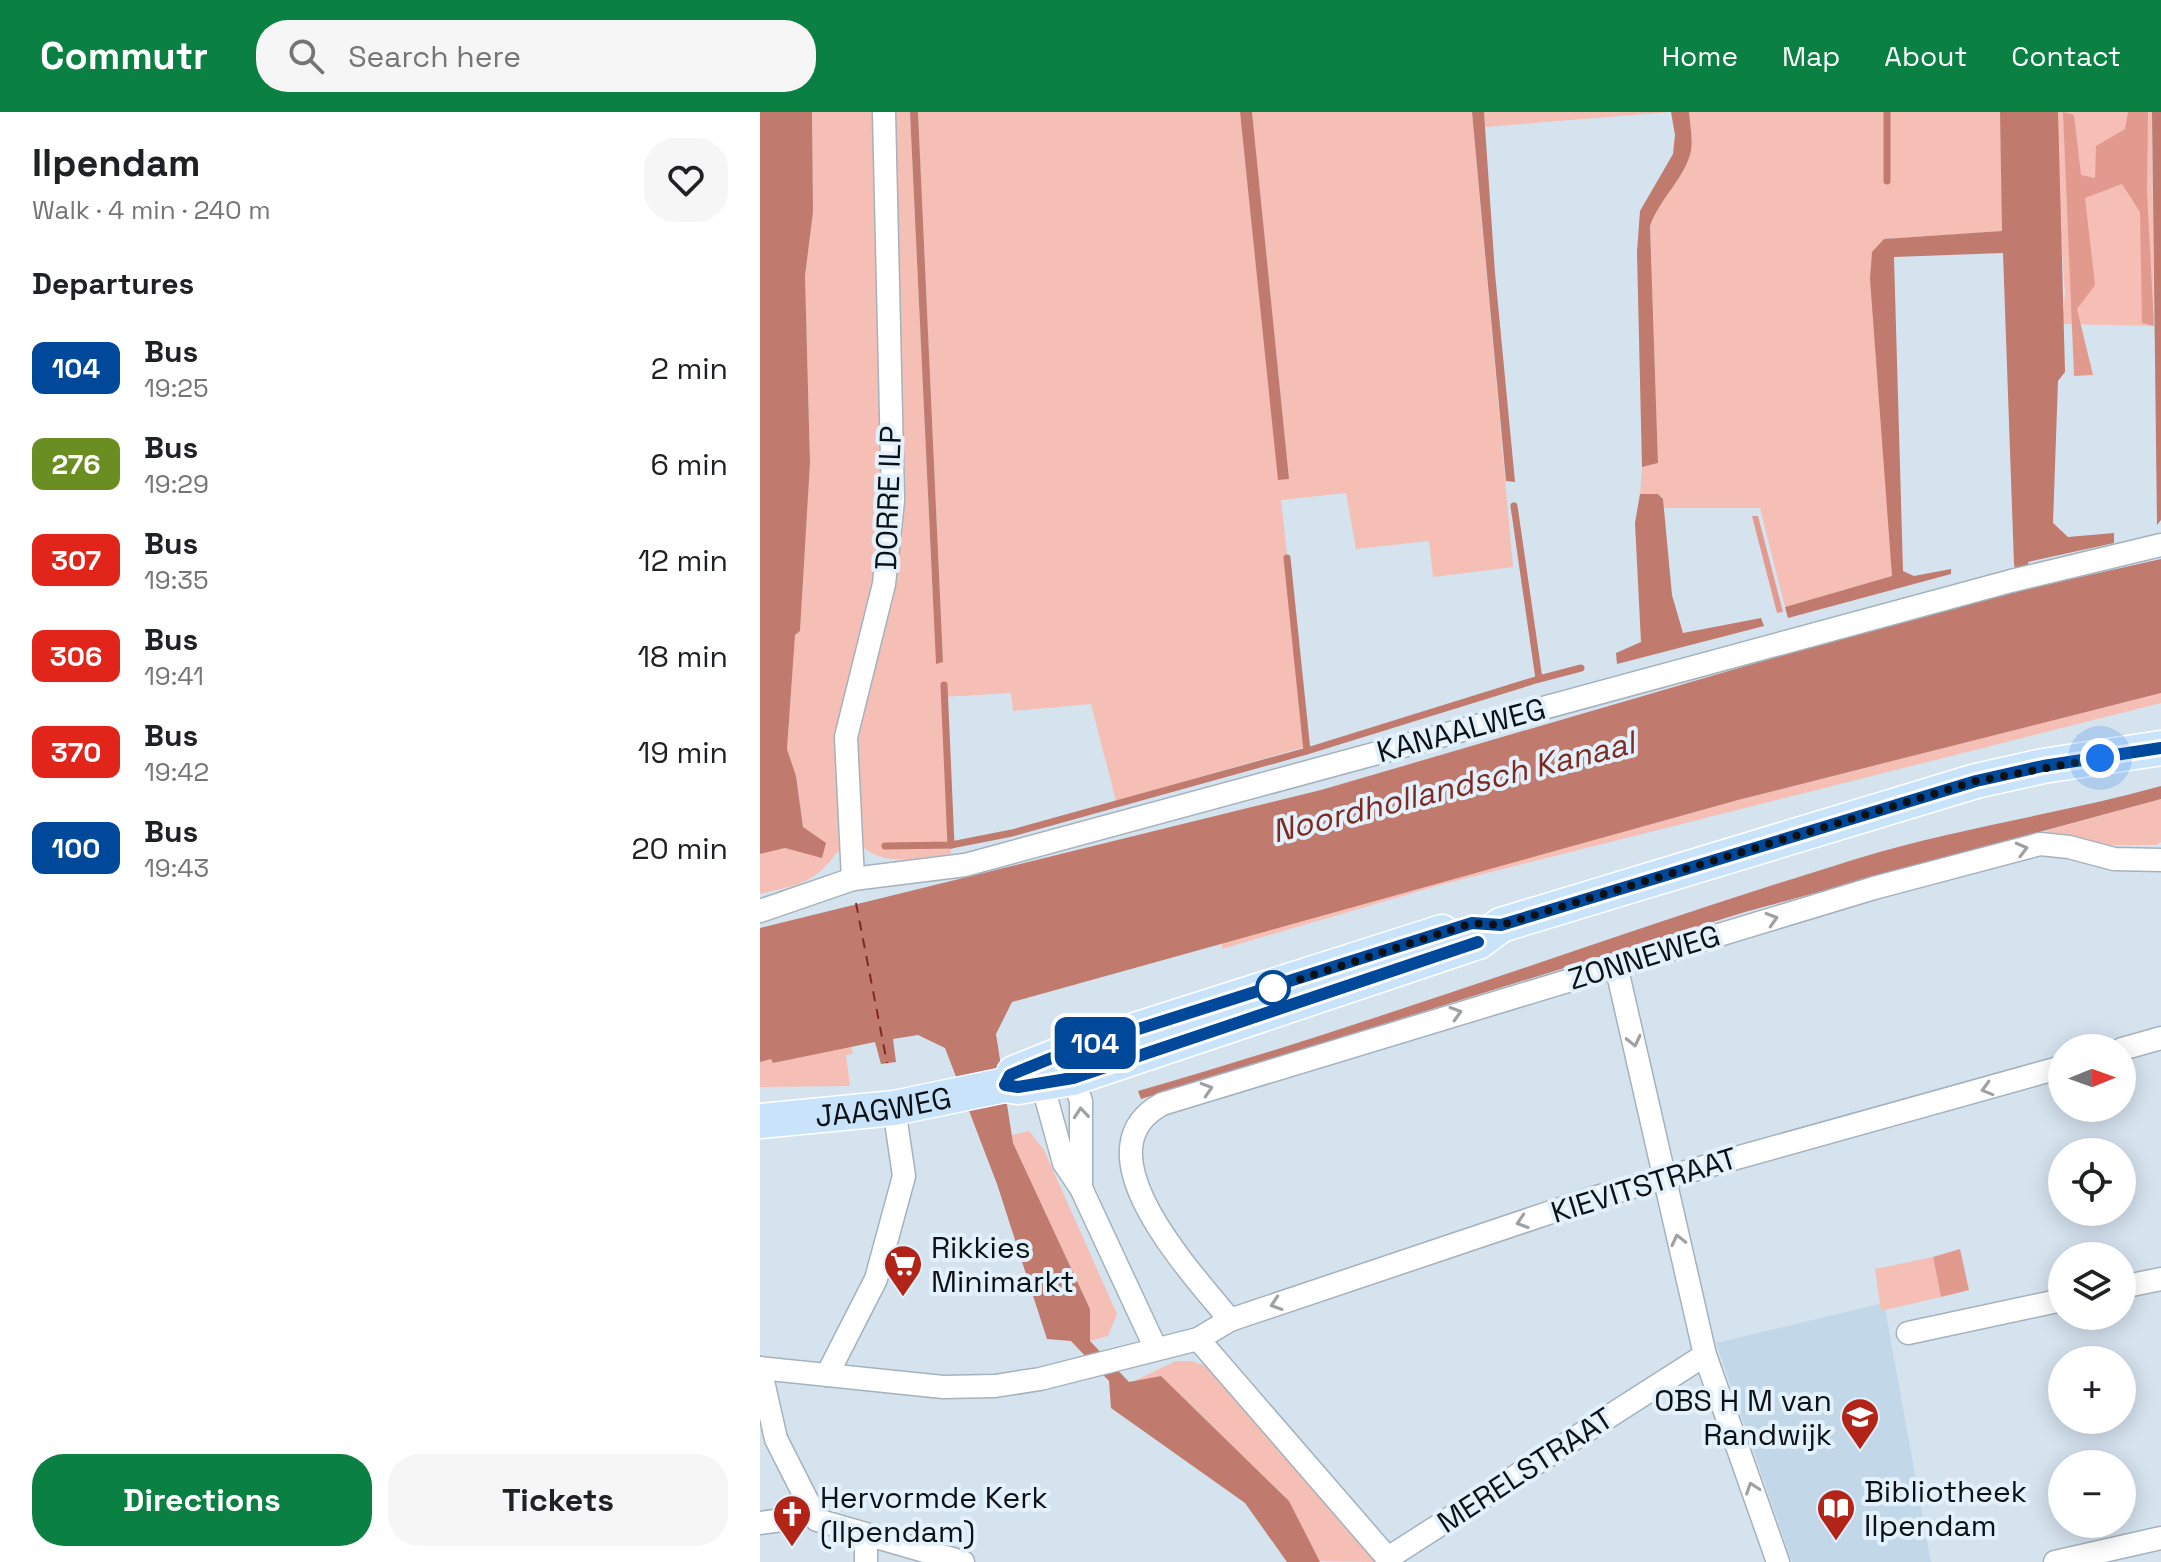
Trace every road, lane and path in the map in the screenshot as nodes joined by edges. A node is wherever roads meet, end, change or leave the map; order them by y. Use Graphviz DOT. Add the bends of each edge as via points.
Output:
graph roads {
  1 [pos="884,112"];
  2 [pos="2161,545"];
  3 [pos="2161,748"];
  4 [pos="2161,860"];
  5 [pos="853,879"];
  6 [pos="760,911"];
  7 [pos="1616,965"];
  8 [pos="2161,1038"];
  9 [pos="2136,1045"];
  10 [pos="2048,1071"];
  11 [pos="1051,1075"];
  12 [pos="894,1108"];
  13 [pos="760,1121"];
  14 [pos="1664,1177"];
  15 [pos="1081,1188"];
  16 [pos="2161,1279"];
  17 [pos="2136,1284"];
  18 [pos="2048,1303"];
  19 [pos="1230,1320"];
  20 [pos="1908,1333"];
  21 [pos="1198,1339"];
  22 [pos="1156,1349"];
  23 [pos="1705,1355"];
  24 [pos="760,1368"];
  25 [pos="827,1375"];
  26 [pos="810,1511"];
  27 [pos="760,1523"];
  28 [pos="866,1537"];
  29 [pos="2161,1538"];
  30 [pos="1390,1560"];
  31 [pos="866,1562"];
  32 [pos="963,1562"];
  33 [pos="1778,1562"];
  34 [pos="2055,1562"];
  1 -- 5 [label="street, DORRE ILP" via="893,501 884,584 846,737"];
  2 -- 5 [label="street, KANAALWEG" via="965,865"];
  3 -- 11 [label="main road, JAAGWEG" via="1976,781 1501,925 1472,923 1069,1051"];
  7 -- 4 [label="street, ZONNEWEG, one-way" via="2040,844 2114,859"];
  5 -- 6 [label="street, KANAALWEG"];
  7 -- 14 [label="street, one-way"];
  19 -- 7 [label="street, ZONNEWEG, one-way" via="1154,1224 1133,1163 1132,1138 1151,1110"];
  8 -- 9 [label="street"];
  10 -- 14 [label="street, KIEVITSTRAAT, one-way"];
  11 -- 12 [label="main road, JAAGWEG" via="1010,1075 1005,1085"];
  11 -- 15 [label="street" via="1064,1163"];
  15 -- 11 [label="street, one-way" via="1081,1101"];
  12 -- 13 [label="main road, JAAGWEG"];
  12 -- 25 [label="street" via="904,1176 876,1279"];
  14 -- 19 [label="street, KIEVITSTRAAT, one-way"];
  23 -- 14 [label="street, one-way"];
  15 -- 22 [label="street"];
  16 -- 17 [label="street"];
  18 -- 20 [label="street"];
  19 -- 21 [label="street"];
  21 -- 22 [label="street"];
  21 -- 30 [label="street, MERELSTRAAT"];
  22 -- 25 [label="street" via="995,1386 943,1387"];
  23 -- 30 [label="street, MERELSTRAAT"];
  33 -- 23 [label="street, one-way"];
  24 -- 25 [label="street"];
  24 -- 26 [label="street" via="776,1439"];
  26 -- 27 [label="street"];
  26 -- 28 [label="street" via="825,1524"];
  28 -- 31 [label="street"];
  28 -- 32 [label="street"];
  29 -- 34 [label="street"];
}
